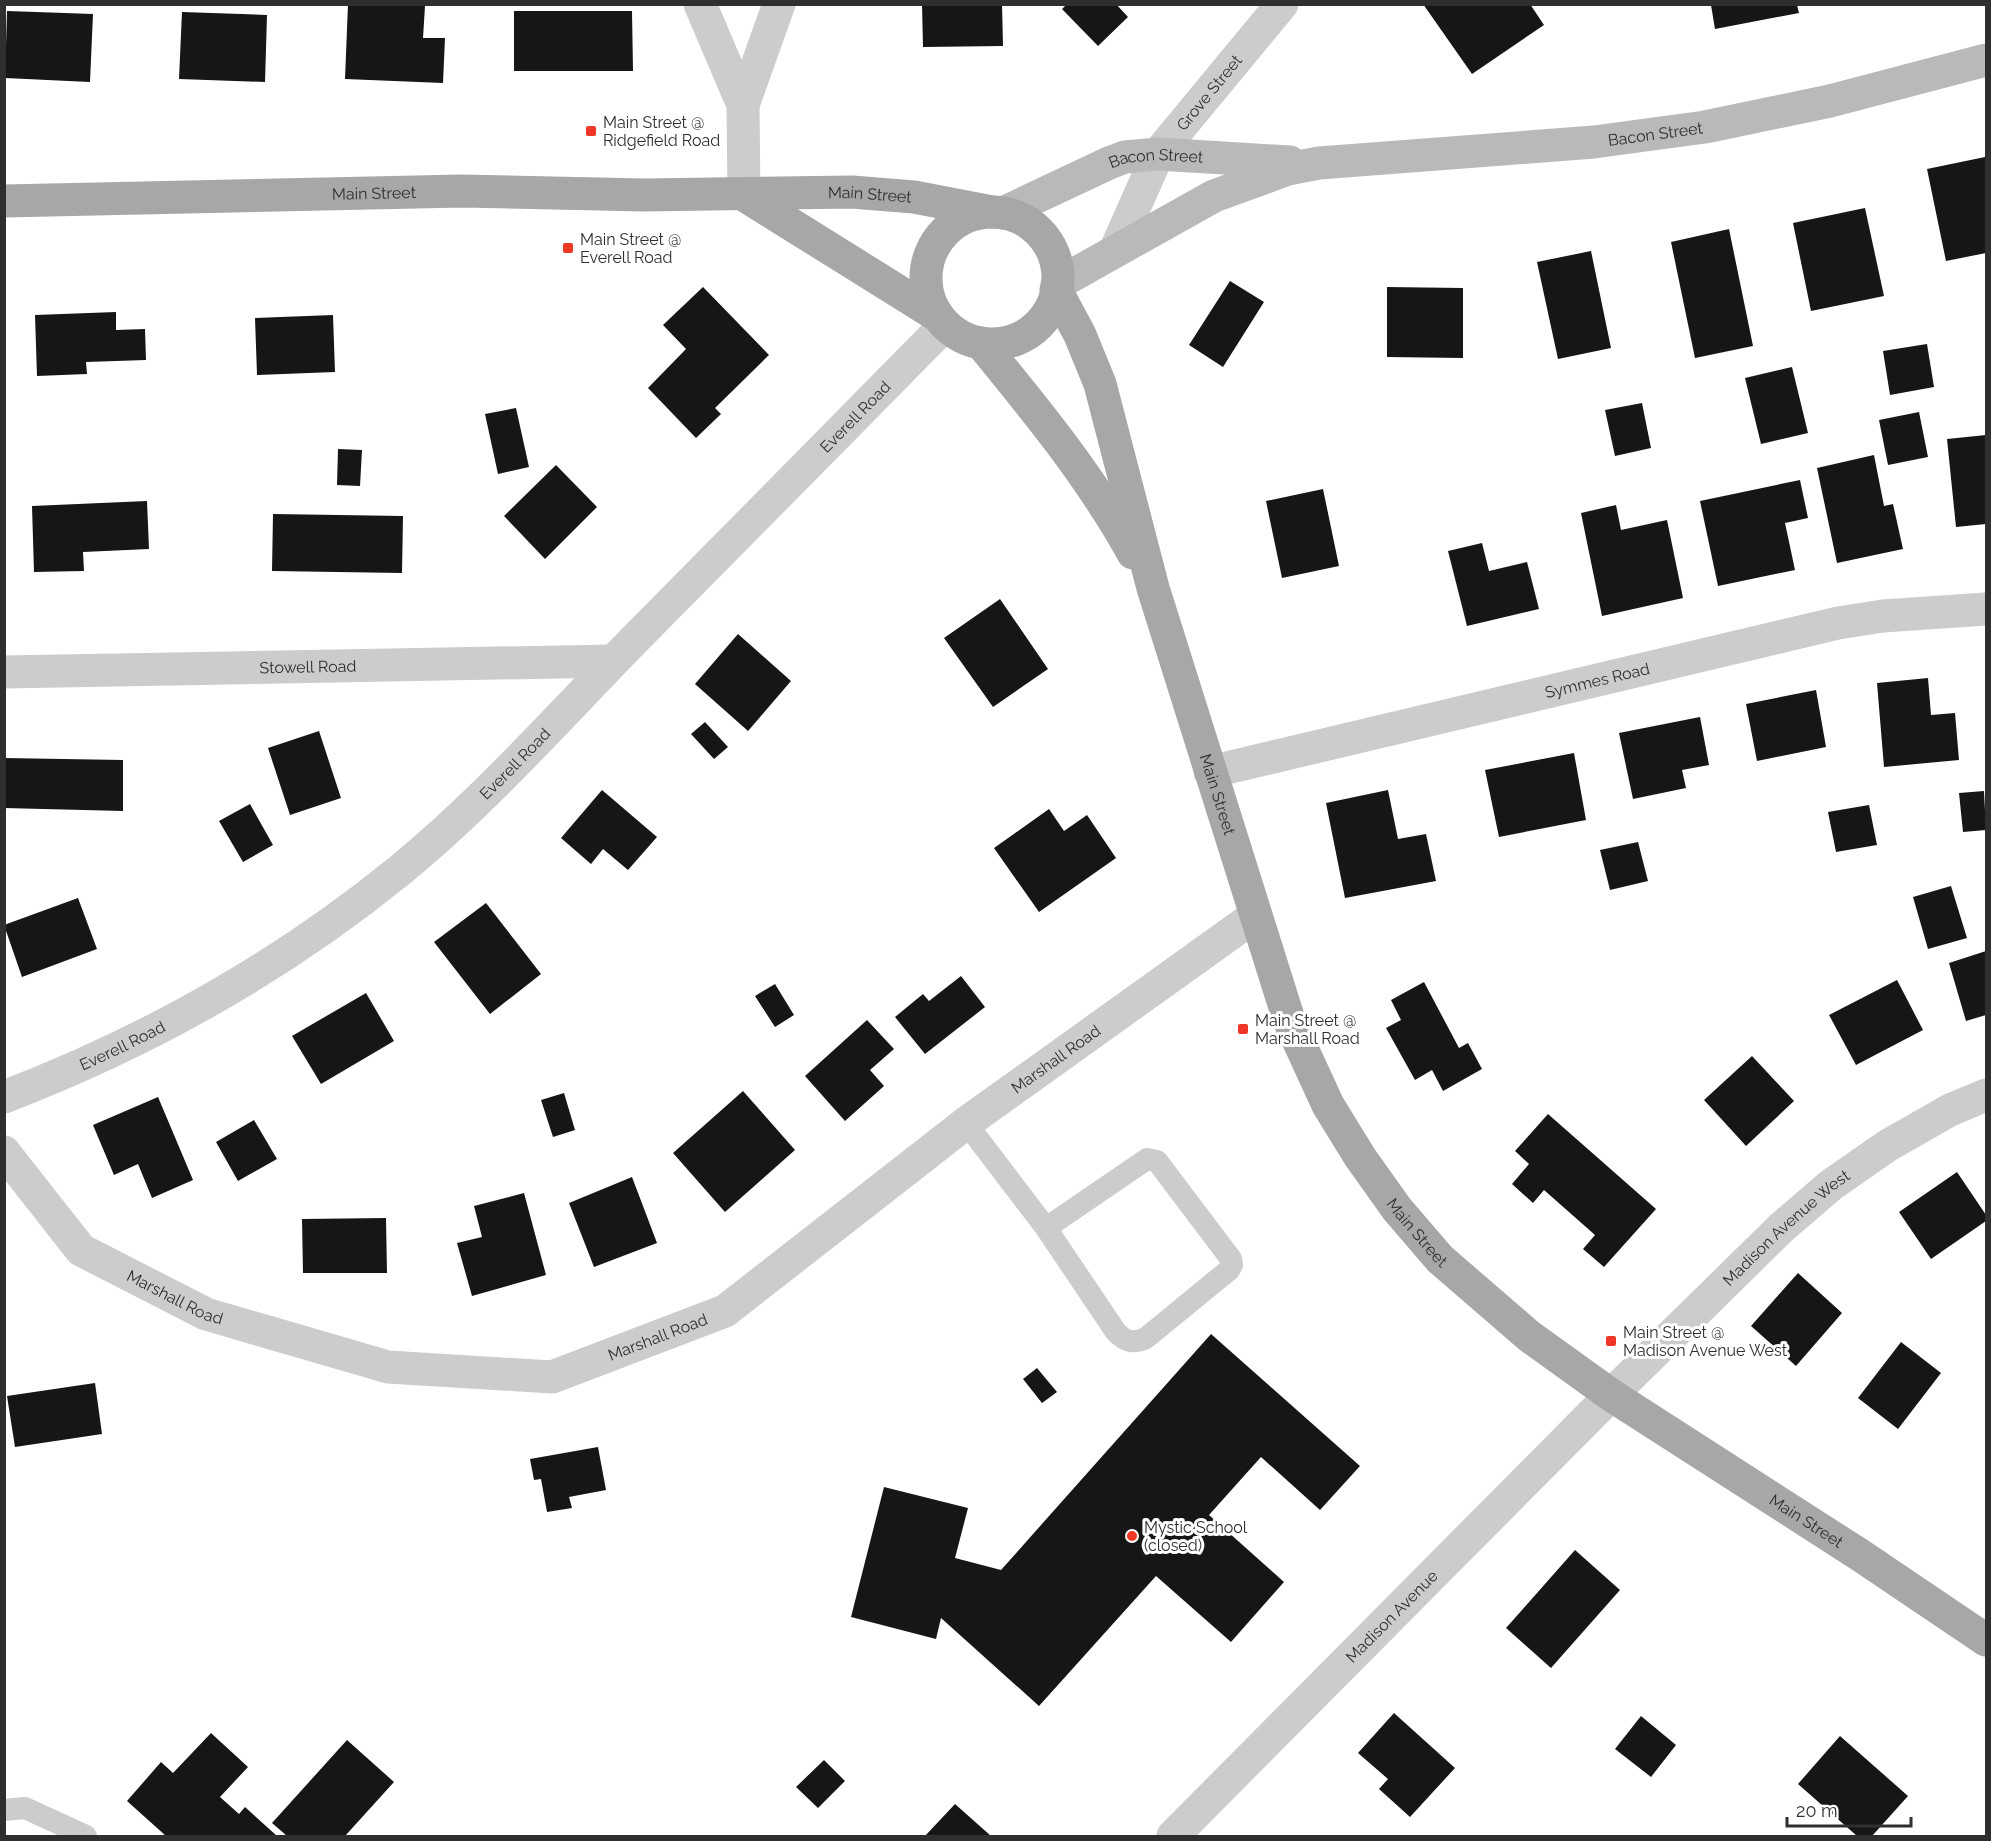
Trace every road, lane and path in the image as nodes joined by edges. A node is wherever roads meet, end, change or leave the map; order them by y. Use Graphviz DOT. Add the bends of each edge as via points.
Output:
graph roads {
  1 [pos="699,4"];
  2 [pos="779,4"];
  3 [pos="1282,4"];
  4 [pos="1986,60"];
  5 [pos="742,105"];
  6 [pos="1158,154"];
  7 [pos="1319,163"];
  8 [pos="744,195"];
  9 [pos="4,201"];
  10 [pos="997,213"];
  11 [pos="1115,251"];
  12 [pos="1057,287"];
  13 [pos="941,320"];
  14 [pos="981,343"];
  15 [pos="1153,588"];
  16 [pos="1986,609"];
  17 [pos="613,661"];
  18 [pos="4,672"];
  19 [pos="1210,772"];
  20 [pos="1255,916"];
  21 [pos="1986,1095"];
  22 [pos="4,1097"];
  23 [pos="966,1123"];
  24 [pos="4,1152"];
  25 [pos="1046,1228"];
  26 [pos="1611,1395"];
  27 [pos="1986,1640"];
  28 [pos="4,1810"];
  29 [pos="86,1836"];
  30 [pos="1173,1836"];
  1 -- 5 [label="street"];
  2 -- 5 [label="street"];
  3 -- 6 [label="street, Grove Street"];
  4 -- 7 [label="main road, Bacon Street" via="1830,101 1705,127 1594,142"];
  5 -- 8 [label="street"];
  6 -- 7 [label="main road, Bacon Street"];
  6 -- 10 [label="main road, Bacon Street" via="1125,157"];
  6 -- 11 [label="street, Grove Street"];
  7 -- 11 [label="main road, Bacon Street" via="1214,196"];
  8 -- 9 [label="main road, Main Street" via="462,191"];
  8 -- 10 [label="main road, Main Street" via="880,193"];
  8 -- 13 [label="main road"];
  10 -- 12 [label="main road" via="1025,221 1040,232 1055,260"];
  10 -- 13 [label="main road" via="963,219 936,242 926,277 930,301"];
  11 -- 12 [label="main road, Bacon Street"];
  12 -- 14 [label="main road" via="1049,311 1029,332 1000,343"];
  12 -- 15 [label="main road, Main Street" via="1101,384"];
  13 -- 14 [label="main road" via="964,338"];
  13 -- 17 [label="street, Everell Road"];
  14 -- 15 [label="main road, Main Street" via="1089,482"];
  15 -- 19 [label="main road, Main Street"];
  16 -- 19 [label="street, Symmes Road" via="1838,622"];
  17 -- 18 [label="street, Stowell Road"];
  17 -- 22 [label="street, Everell Road" via="458,818 333,922 204,1004 80,1065"];
  19 -- 20 [label="main road, Main Street"];
  20 -- 23 [label="street, Marshall Road"];
  20 -- 26 [label="main road, Main Street" via="1288,1020 1314,1079 1355,1149 1397,1209 1467,1284 1529,1336"];
  21 -- 26 [label="street, Madison Avenue West" via="1918,1127 1831,1185 1781,1228"];
  23 -- 24 [label="street, Marshall Road" via="725,1311 552,1377 388,1367 206,1314 81,1250"];
  23 -- 25 [label="lane"];
  25 -- 25 [label="lane" via="1116,1332 1131,1342 1146,1338 1232,1265 1153,1159 1147,1159"];
  26 -- 27 [label="main road, Main Street"];
  26 -- 30 [label="street, Madison Avenue"];
  28 -- 29 [label="lane" via="25,1808"];
}
